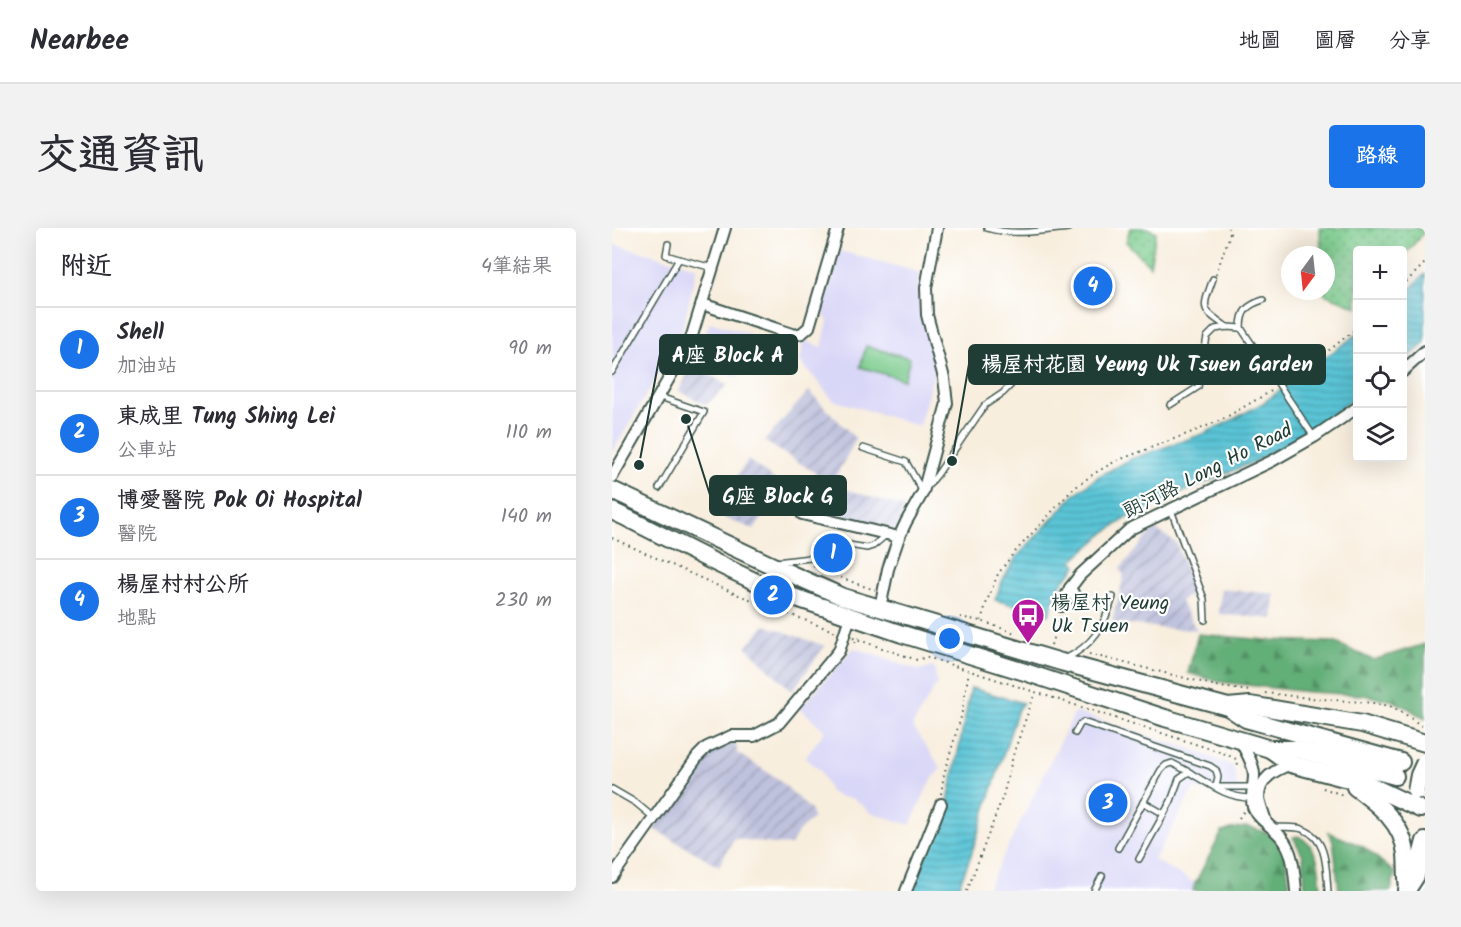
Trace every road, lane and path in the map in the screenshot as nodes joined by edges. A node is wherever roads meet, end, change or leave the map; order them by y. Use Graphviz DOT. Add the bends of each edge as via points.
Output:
graph roads {
  1 [pos="724,228"];
  2 [pos="838,228"];
  3 [pos="937,228"];
  4 [pos="988,228"];
  5 [pos="1068,228"];
  6 [pos="1228,228"];
  7 [pos="668,244"];
  8 [pos="679,259"];
  9 [pos="1425,262"];
  10 [pos="713,268"];
  11 [pos="1214,279"];
  12 [pos="1407,281"];
  13 [pos="1263,300"];
  14 [pos="702,304"];
  15 [pos="1227,327"];
  16 [pos="1241,328"];
  17 [pos="1353,331"];
  18 [pos="1425,351"];
  19 [pos="1031,364"];
  20 [pos="1407,367"];
  21 [pos="612,372"];
  22 [pos="1281,388"];
  23 [pos="660,397"];
  24 [pos="1170,405"];
  25 [pos="1357,408"];
  26 [pos="1314,437"];
  27 [pos="863,448"];
  28 [pos="612,477"];
  29 [pos="658,488"];
  30 [pos="612,490"];
  31 [pos="923,492"];
  32 [pos="776,500"];
  33 [pos="1171,510"];
  34 [pos="612,511"];
  35 [pos="802,514"];
  36 [pos="887,534"];
  37 [pos="899,537"];
  38 [pos="612,538"];
  39 [pos="766,563"];
  40 [pos="1070,588"];
  41 [pos="1113,597"];
  42 [pos="1079,603"];
  43 [pos="880,608"];
  44 [pos="1061,611"];
  45 [pos="850,617"];
  46 [pos="1205,620"];
  47 [pos="1019,634"];
  48 [pos="845,635"];
  49 [pos="1045,643"];
  50 [pos="1080,652"];
  51 [pos="1061,662"];
  52 [pos="969,671"];
  53 [pos="1255,691"];
  54 [pos="1035,693"];
  55 [pos="1266,693"];
  56 [pos="1228,707"];
  57 [pos="1425,729"];
  58 [pos="1075,733"];
  59 [pos="1240,740"];
  60 [pos="1425,743"];
  61 [pos="1270,748"];
  62 [pos="1425,762"];
  63 [pos="1291,764"];
  64 [pos="1239,767"];
  65 [pos="1189,772"];
  66 [pos="1342,778"];
  67 [pos="1216,787"];
  68 [pos="1324,788"];
  69 [pos="612,789"];
  70 [pos="1256,792"];
  71 [pos="1343,795"];
  72 [pos="1143,802"];
  73 [pos="941,804"];
  74 [pos="1245,810"];
  75 [pos="1164,813"];
  76 [pos="1423,814"];
  77 [pos="654,818"];
  78 [pos="1239,818"];
  79 [pos="1268,824"];
  80 [pos="1425,841"];
  81 [pos="1118,848"];
  82 [pos="1139,859"];
  83 [pos="1102,876"];
  84 [pos="612,877"];
  85 [pos="1295,889"];
  86 [pos="1407,889"];
  87 [pos="906,891"];
  88 [pos="968,891"];
  89 [pos="1094,891"];
  90 [pos="1328,891"];
  1 -- 10 [label="street"];
  2 -- 14 [label="street" via="809,327 802,333"];
  3 -- 31 [label="street" via="926,288 927,315 947,403"];
  4 -- 5 [label="lane" via="1006,232"];
  6 -- 11 [label="path" via="1230,234"];
  7 -- 8 [label="lane" via="666,255"];
  8 -- 10 [label="lane"];
  8 -- 21 [label="lane"];
  9 -- 12 [label="path"];
  10 -- 14 [label="street"];
  11 -- 15 [label="lane" via="1205,310"];
  13 -- 16 [label="lane" via="1250,305 1241,319"];
  14 -- 23 [label="street" via="690,342"];
  15 -- 16 [label="lane"];
  15 -- 24 [label="lane" via="1215,329 1207,337 1198,387"];
  16 -- 22 [label="lane"];
  17 -- 22 [label="path"];
  18 -- 20 [label="street"];
  19 -- 31 [label="lane" via="1003,393 985,405"];
  22 -- 26 [label="lane"];
  22 -- 47 [label="path" via="1223,419 1116,461 1073,489 1013,554 998,574 987,601 981,621"];
  23 -- 28 [label="street"];
  23 -- 29 [label="lane" via="704,412"];
  25 -- 26 [label="street, 朗河路 Long Ho Road"];
  26 -- 33 [label="street, 朗河路 Long Ho Road"];
  27 -- 31 [label="lane" via="906,462"];
  30 -- 39 [label="main road"];
  31 -- 37 [label="street"];
  32 -- 35 [label="lane"];
  33 -- 40 [label="street, 朗河路 Long Ho Road" via="1130,529"];
  33 -- 46 [label="lane" via="1204,599"];
  34 -- 45 [label="main road" via="773,590"];
  35 -- 36 [label="street"];
  36 -- 37 [label="street"];
  36 -- 39 [label="lane" via="867,548 849,545 810,558"];
  37 -- 43 [label="street"];
  38 -- 48 [label="path" via="736,594"];
  39 -- 43 [label="main road" via="843,597"];
  40 -- 42 [label="street"];
  40 -- 44 [label="street, 朗河路 Long Ho Road"];
  41 -- 50 [label="lane" via="1099,631"];
  43 -- 51 [label="main road"];
  44 -- 49 [label="path" via="1051,645"];
  45 -- 48 [label="street"];
  45 -- 59 [label="main road"];
  48 -- 52 [label="path" via="918,660 927,657"];
  48 -- 77 [label="street" via="839,651 779,723 754,736 731,736 707,747"];
  50 -- 51 [label="lane"];
  50 -- 53 [label="path" via="1221,687"];
  51 -- 56 [label="main road"];
  52 -- 54 [label="path"];
  52 -- 73 [label="path" via="961,717 944,774"];
  54 -- 64 [label="path" via="1223,753 1236,759"];
  54 -- 88 [label="path"];
  55 -- 57 [label="path" via="1390,706"];
  56 -- 60 [label="main road" via="1250,705 1362,724"];
  56 -- 61 [label="main road" via="1246,719 1398,769 1296,749"];
  58 -- 67 [label="lane" via="1083,722 1210,766 1218,777"];
  59 -- 61 [label="main road"];
  59 -- 70 [label="street" via="1252,766"];
  61 -- 63 [label="main road"];
  62 -- 76 [label="main road, bridge" via="1416,791"];
  63 -- 66 [label="main road"];
  63 -- 70 [label="street" via="1271,774"];
  65 -- 67 [label="lane"];
  65 -- 72 [label="lane" via="1172,763 1166,765"];
  65 -- 75 [label="lane" via="1179,779"];
  66 -- 76 [label="main road" via="1367,784"];
  66 -- 86 [label="main road" via="1374,800 1395,824 1405,847"];
  67 -- 70 [label="lane"];
  67 -- 70 [label="lane" via="1235,797"];
  68 -- 71 [label="path"];
  69 -- 77 [label="lane"];
  70 -- 79 [label="street"];
  72 -- 75 [label="lane"];
  72 -- 81 [label="lane"];
  73 -- 87 [label="street"];
  74 -- 78 [label="path"];
  75 -- 82 [label="lane"];
  77 -- 84 [label="street"];
  79 -- 85 [label="street" via="1287,845 1293,860"];
  79 -- 90 [label="lane" via="1300,828 1317,840 1323,850"];
  80 -- 86 [label="main road" via="1416,876"];
  83 -- 89 [label="lane"];
}
